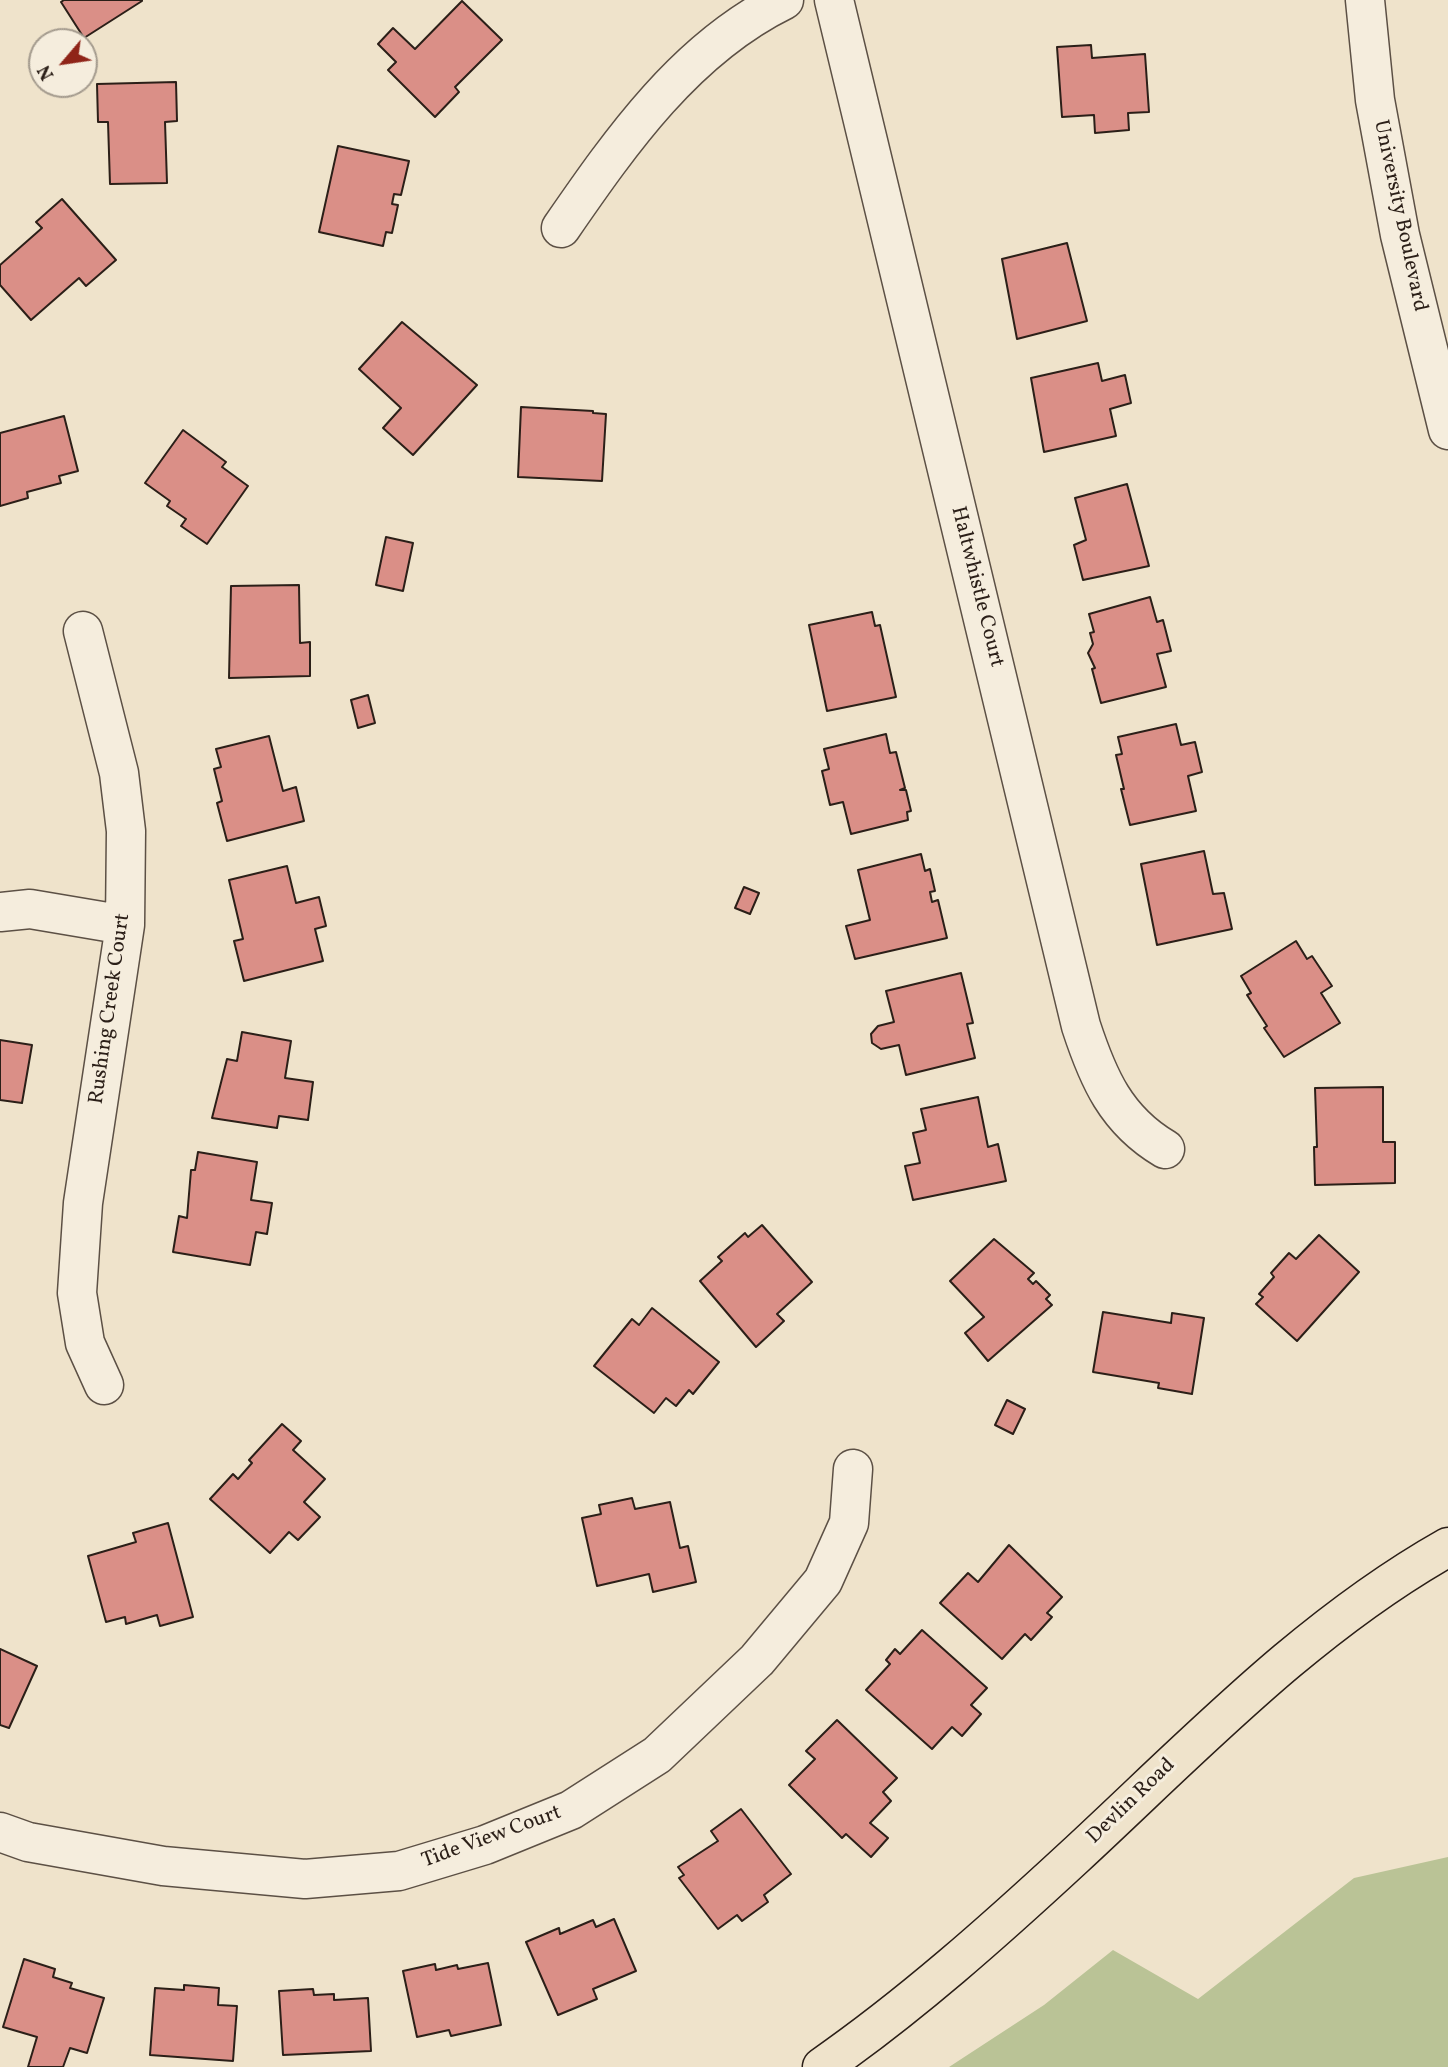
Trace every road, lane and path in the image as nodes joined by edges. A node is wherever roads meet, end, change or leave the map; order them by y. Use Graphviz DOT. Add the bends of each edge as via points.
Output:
graph roads {
  1 [pos="783,0"];
  2 [pos="834,0"];
  3 [pos="1365,0"];
  4 [pos="561,228"];
  5 [pos="1448,430"];
  6 [pos="83,631"];
  7 [pos="0,912"];
  8 [pos="125,925"];
  9 [pos="1165,1149"];
  10 [pos="104,1385"];
  11 [pos="853,1469"];
  12 [pos="1448,1546"];
  13 [pos="0,1832"];
  14 [pos="822,2067"];
  1 -- 4 [label="street" via="730,33 670,86 617,145"];
  2 -- 9 [label="street, Haltwhistle Court" via="1081,1026 1094,1068 1117,1106 1146,1138"];
  3 -- 5 [label="street, University Boulevard" via="1375,100 1400,235"];
  6 -- 8 [label="street, Rushing Creek Court" via="118,774 126,831"];
  7 -- 8 [label="street" via="30,909"];
  8 -- 10 [label="street, Rushing Creek Court" via="83,1203 77,1293 85,1343"];
  11 -- 13 [label="street, Tide View Court" via="849,1523 823,1581 757,1660 657,1755 571,1810 485,1845 399,1871 305,1879 163,1866 28,1842"];
  12 -- 14 [label="main road, Devlin Road" via="1318,1636 1258,1685 967,1953"];
}
